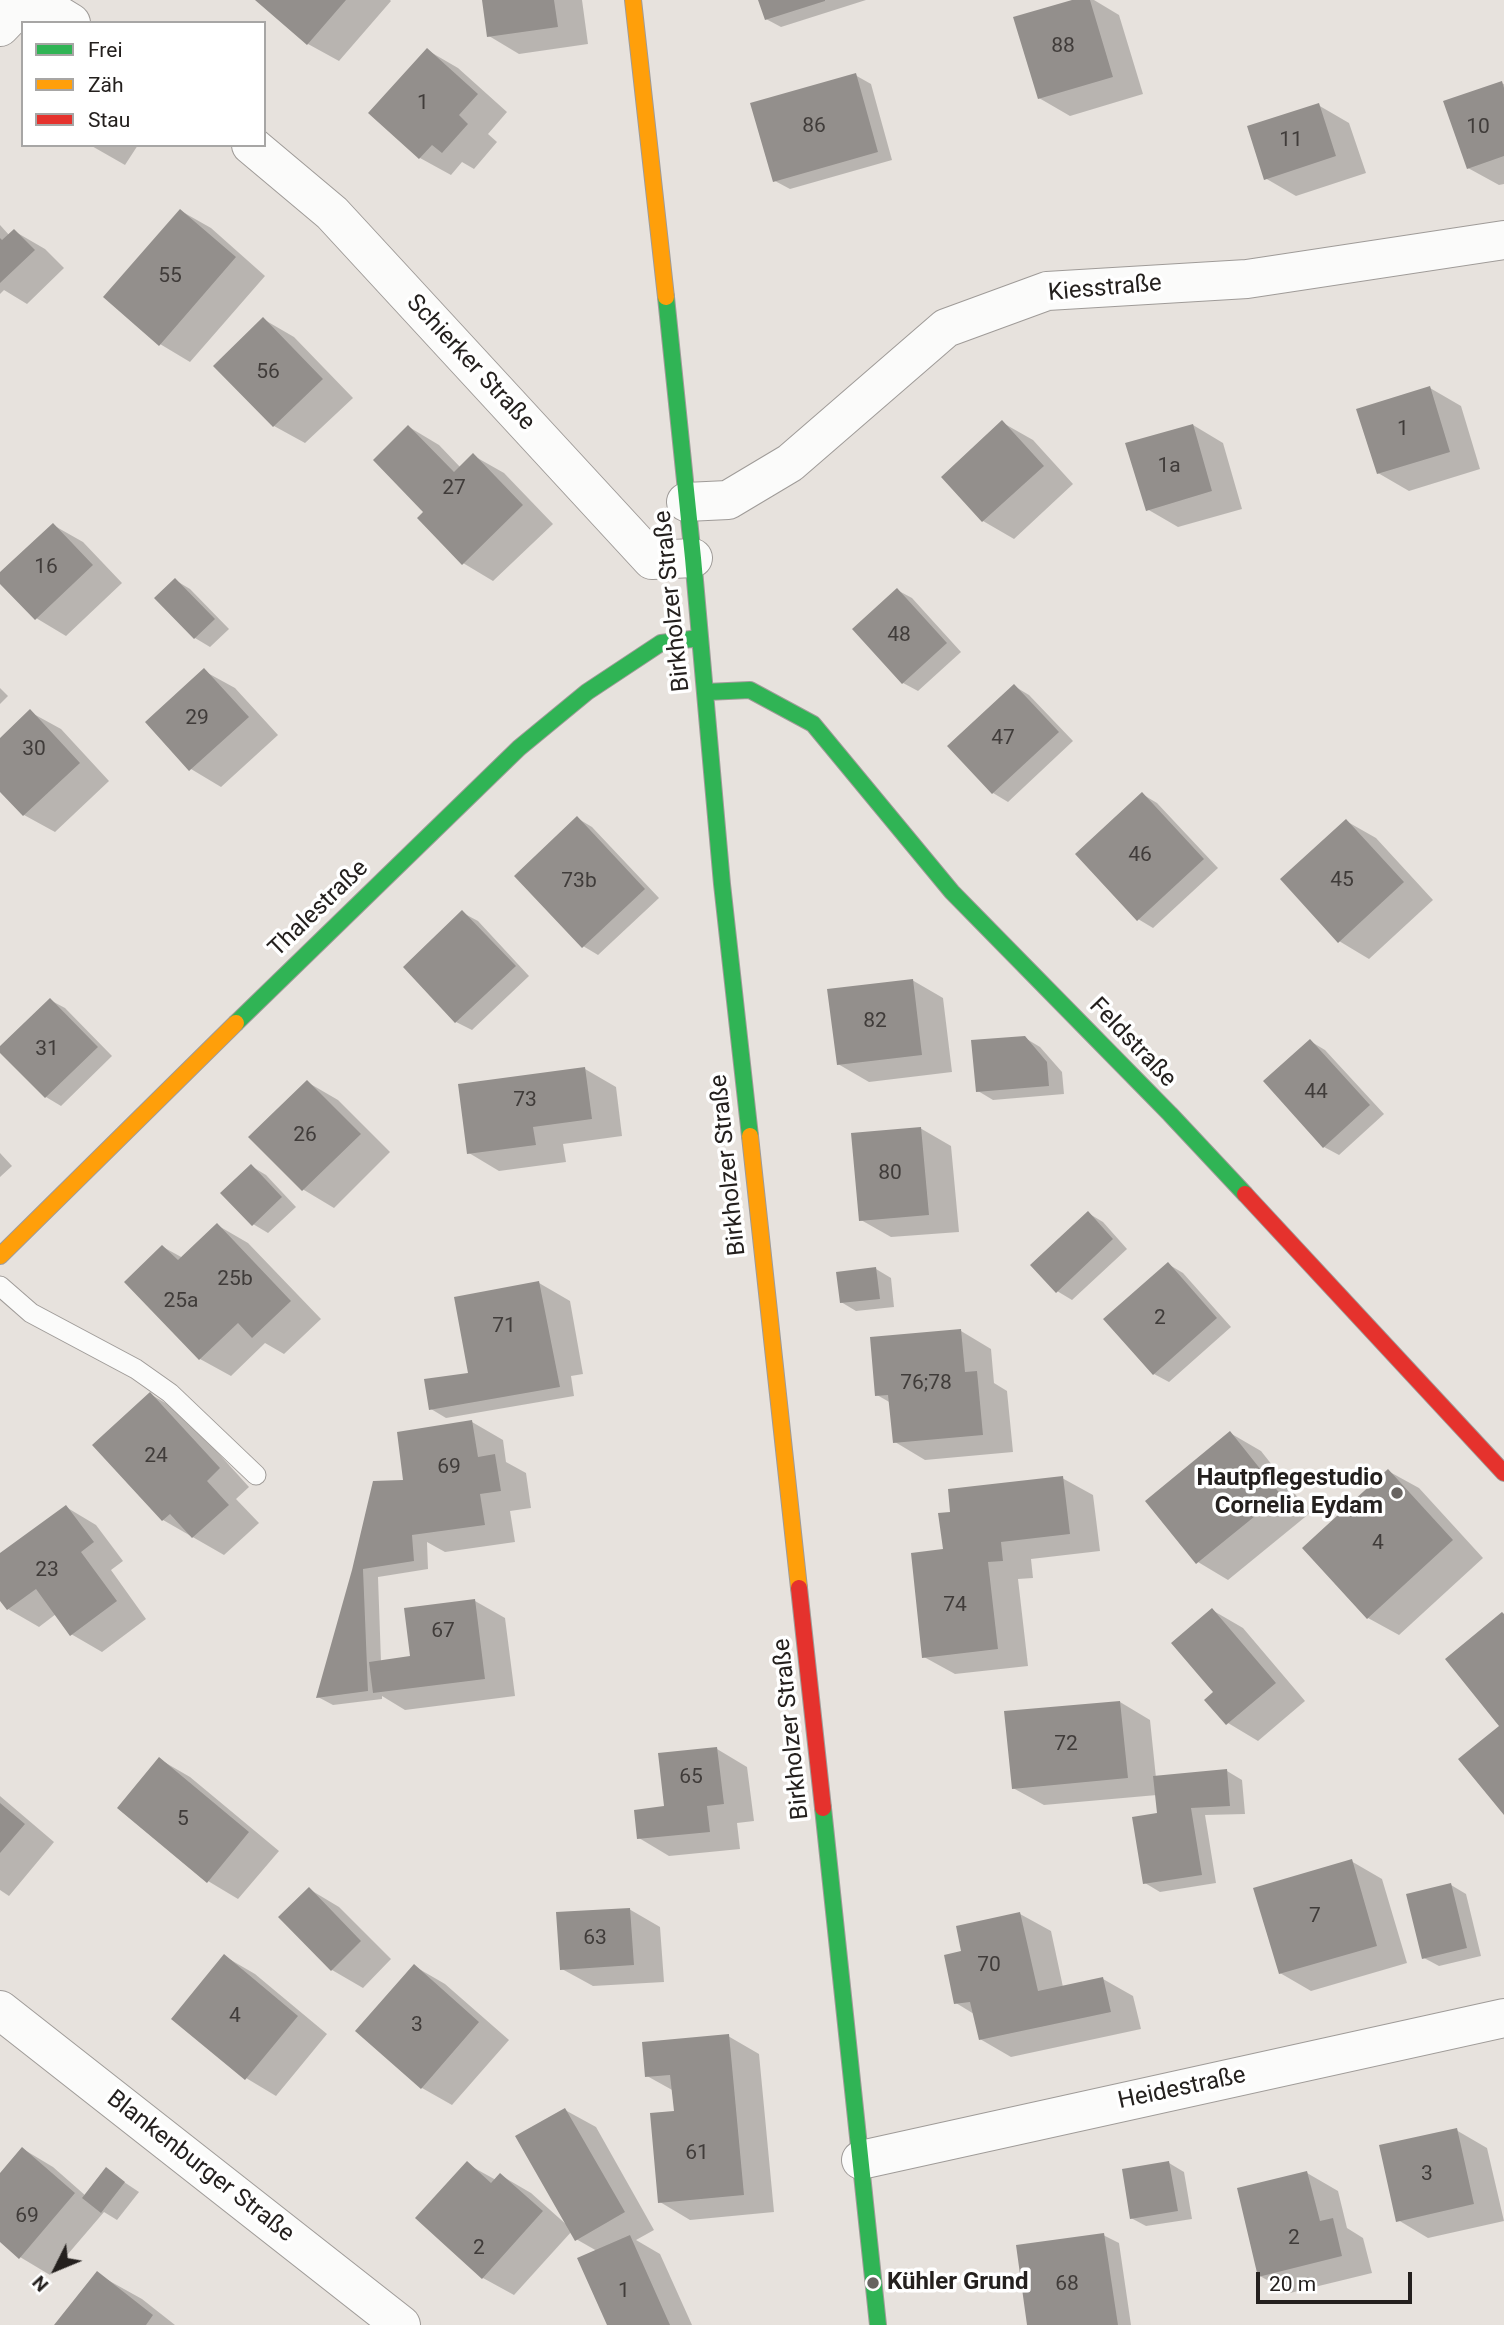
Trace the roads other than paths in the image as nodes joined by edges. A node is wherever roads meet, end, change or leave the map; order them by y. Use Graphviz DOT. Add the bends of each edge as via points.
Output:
graph roads {
  1 [pos="26,0"];
  2 [pos="34,0"];
  3 [pos="633,0"];
  4 [pos="68,21"];
  5 [pos="0,27"];
  6 [pos="253,147"];
  7 [pos="1504,240"];
  8 [pos="686,502"];
  9 [pos="693,558"];
  10 [pos="699,638"];
  11 [pos="706,692"];
  12 [pos="0,1256"];
  13 [pos="0,1286"];
  14 [pos="1504,1473"];
  15 [pos="256,1475"];
  16 [pos="0,2010"];
  17 [pos="1504,2018"];
  18 [pos="861,2160"];
  19 [pos="401,2325"];
  20 [pos="878,2325"];
  1 -- 5 [label="street"];
  2 -- 4 [label="street"];
  3 -- 8 [label="street, Birkholzer Straße"];
  6 -- 9 [label="street, Schierker Straße" via="332,213 652,561"];
  7 -- 8 [label="street, Kiesstraße" via="1247,279 1047,291 946,328 790,463 728,500"];
  8 -- 9 [label="street, Birkholzer Straße"];
  9 -- 10 [label="street, Birkholzer Straße"];
  10 -- 11 [label="street, Birkholzer Straße"];
  10 -- 12 [label="street, Thalestraße" via="661,643 587,692 519,748"];
  11 -- 14 [label="street, Feldstraße" via="750,690 813,724 952,892 1170,1114"];
  11 -- 18 [label="street, Birkholzer Straße" via="722,884"];
  13 -- 15 [label="lane" via="31,1313 136,1369 170,1393"];
  16 -- 19 [label="street, Blankenburger Straße"];
  17 -- 18 [label="street, Heidestraße"];
  18 -- 20 [label="street, Birkholzer Straße"];
}
